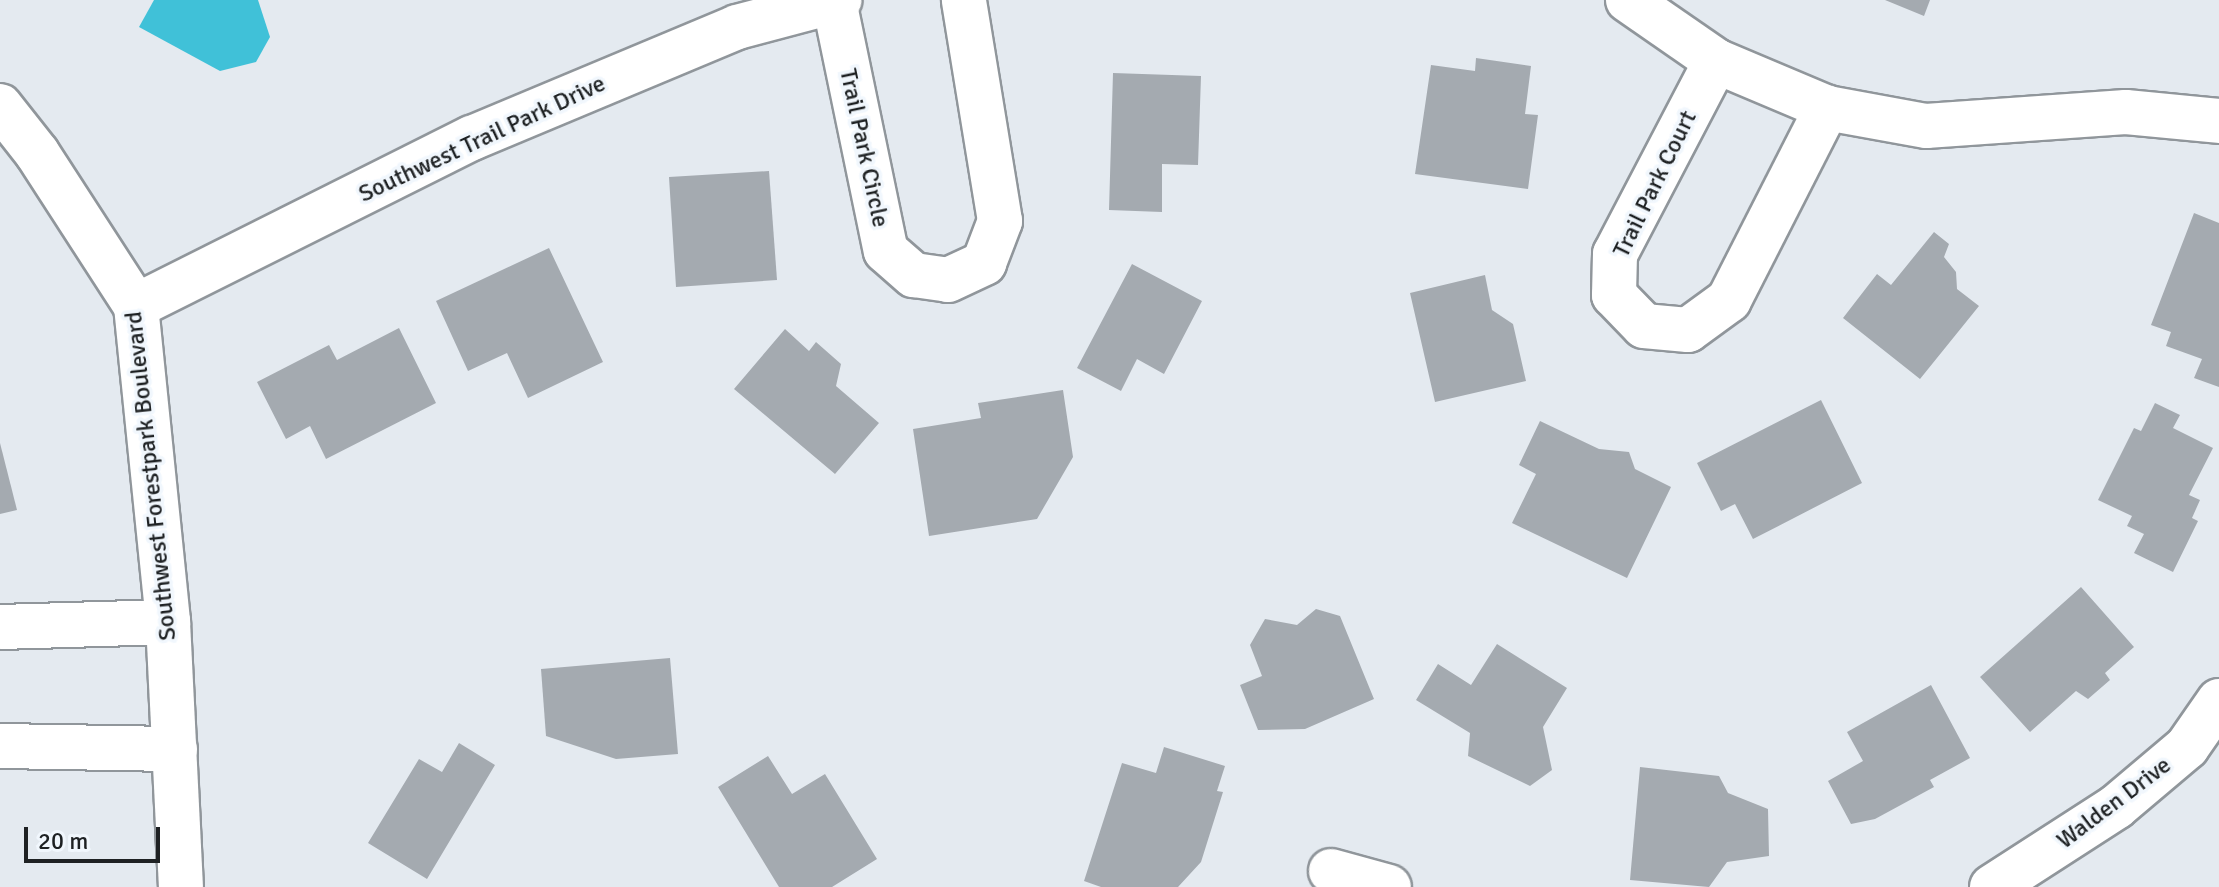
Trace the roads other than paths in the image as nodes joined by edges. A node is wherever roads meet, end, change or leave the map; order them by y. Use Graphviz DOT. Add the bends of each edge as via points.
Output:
graph roads {
  1 [pos="964,0"];
  2 [pos="1628,0"];
  3 [pos="836,1"];
  4 [pos="1716,61"];
  5 [pos="0,106"];
  6 [pos="1827,108"];
  7 [pos="2219,121"];
  8 [pos="136,306"];
  9 [pos="168,622"];
  10 [pos="0,627"];
  11 [pos="2219,701"];
  12 [pos="0,746"];
  13 [pos="175,749"];
  14 [pos="1331,871"];
  15 [pos="2008,884"];
  16 [pos="181,887"];
  17 [pos="1389,887"];
  1 -- 3 [label="street, Trail Park Circle" via="1000,221 984,263 948,280 914,275 886,251"];
  2 -- 4 [label="street"];
  3 -- 8 [label="street, Southwest Trail Park Drive" via="737,27 472,138"];
  4 -- 6 [label="street"];
  4 -- 6 [label="street, Trail Park Court" via="1615,254 1614,295 1644,326 1688,330 1729,300"];
  5 -- 8 [label="street, Southwest Forestpark Boulevard" via="37,153"];
  6 -- 7 [label="street" via="1926,126 2126,112"];
  8 -- 9 [label="street, Southwest Forestpark Boulevard"];
  9 -- 10 [label="street"];
  9 -- 13 [label="street, Southwest Forestpark Boulevard"];
  11 -- 15 [label="street, Walden Drive" via="2187,747 2116,807"];
  12 -- 13 [label="street"];
  13 -- 16 [label="street, Southwest Forestpark Boulevard"];
  14 -- 17 [label="street"];
}
